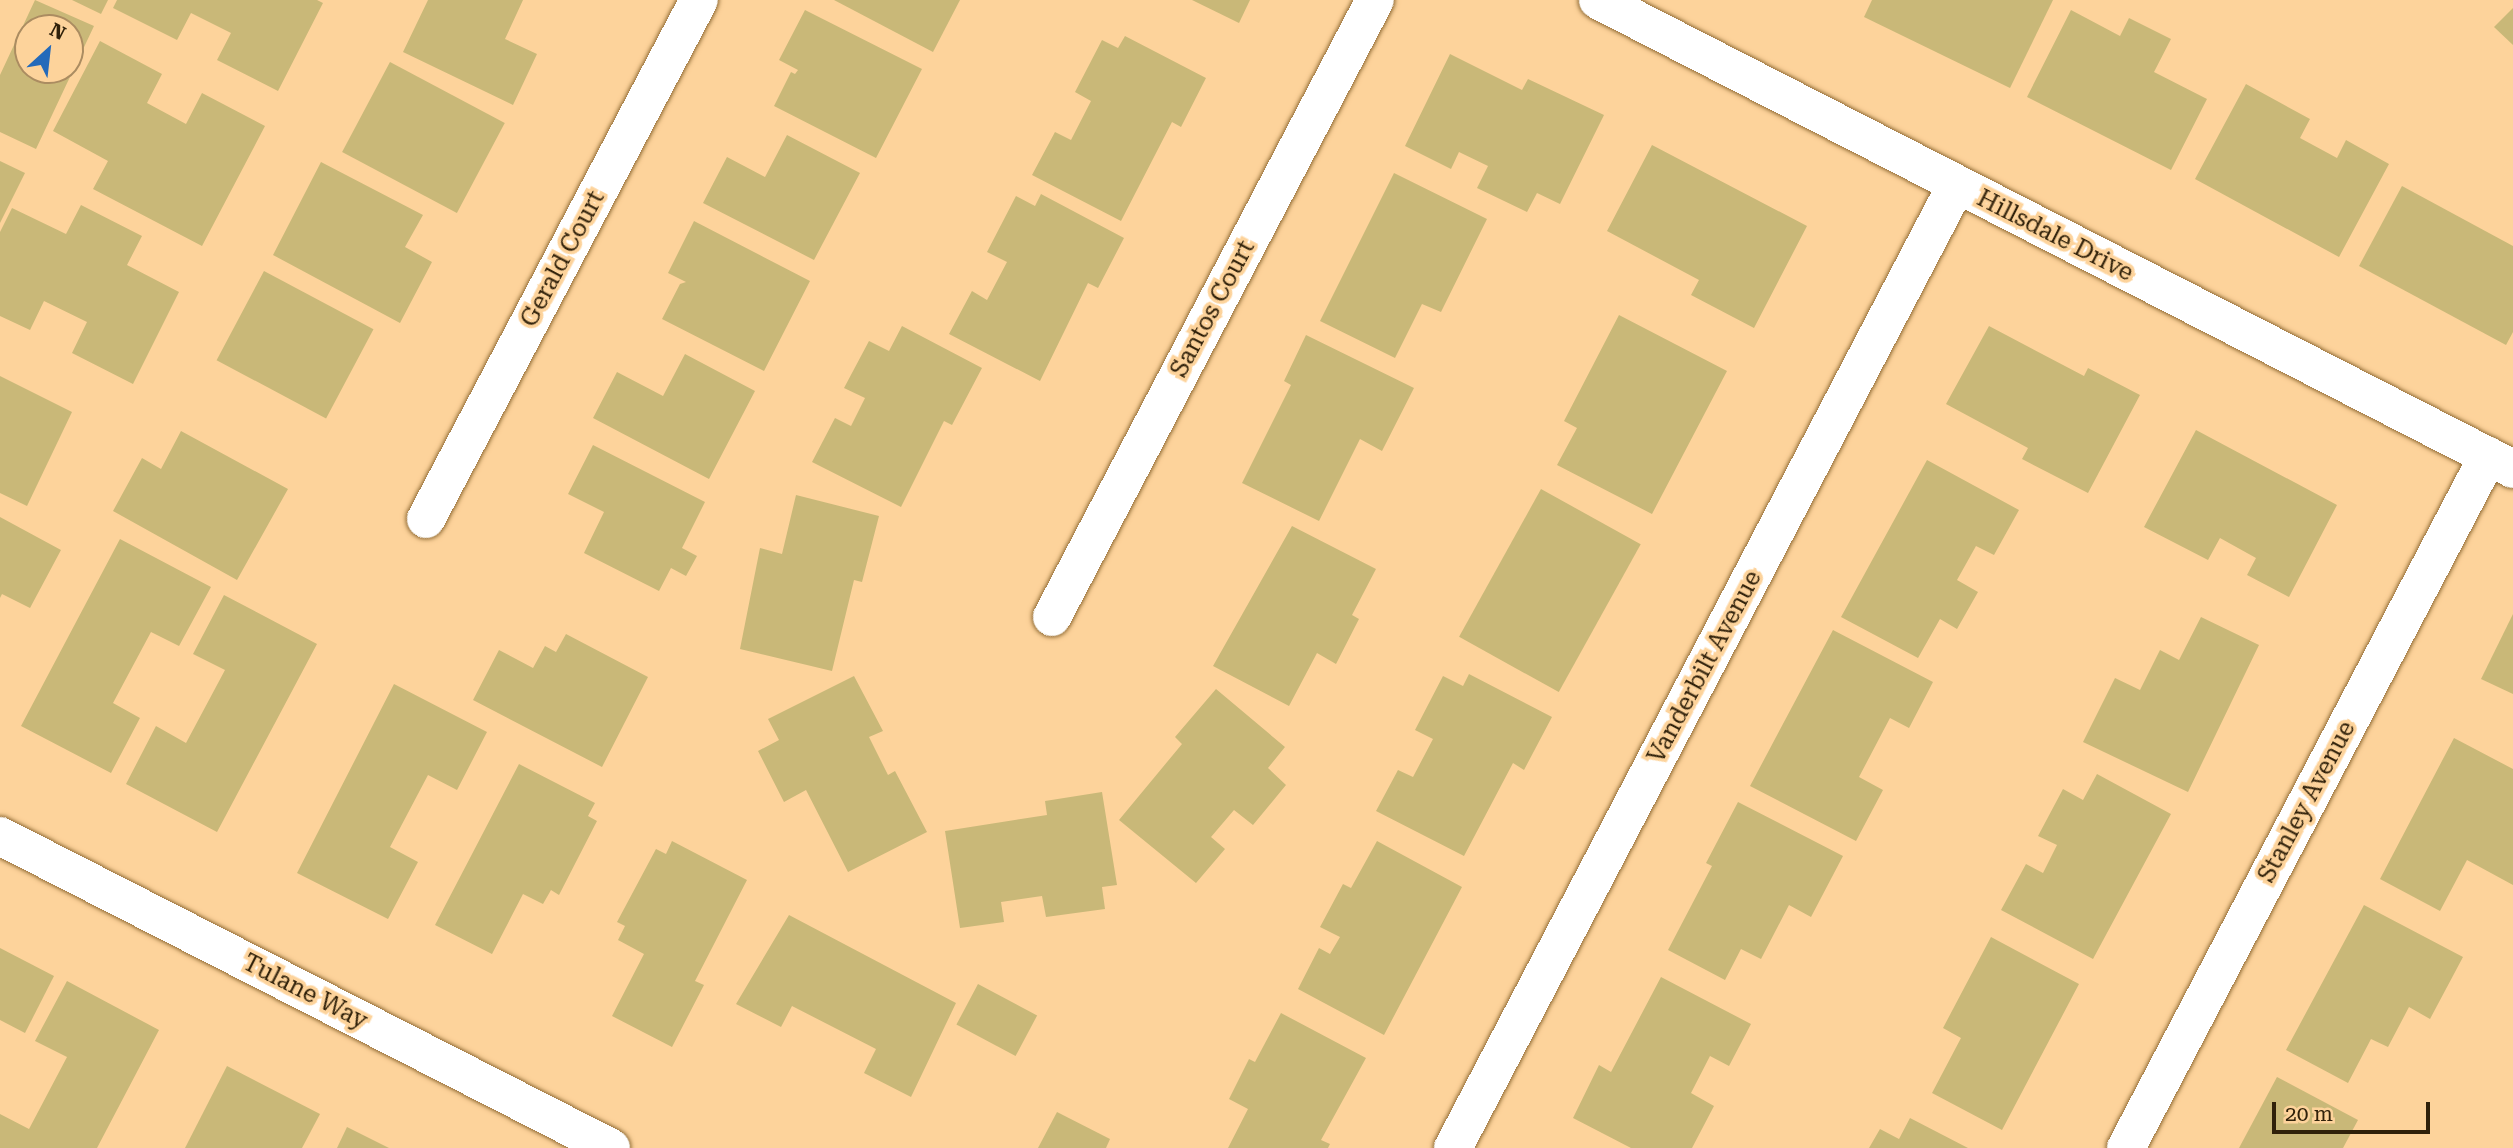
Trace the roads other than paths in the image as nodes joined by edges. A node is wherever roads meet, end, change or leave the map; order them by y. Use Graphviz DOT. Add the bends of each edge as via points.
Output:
graph roads {
  1 [pos="699,0"];
  2 [pos="1375,0"];
  3 [pos="1598,0"];
  4 [pos="1956,186"];
  5 [pos="2500,462"];
  6 [pos="426,519"];
  7 [pos="1052,617"];
  8 [pos="0,836"];
  9 [pos="611,1148"];
  10 [pos="1453,1148"];
  11 [pos="2126,1148"];
  1 -- 6 [label="street, Gerald Court"];
  2 -- 7 [label="street, Santos Court"];
  3 -- 4 [label="street, Hillsdale Drive"];
  4 -- 5 [label="street, Hillsdale Drive"];
  4 -- 10 [label="street, Vanderbilt Avenue"];
  5 -- 11 [label="street, Stanley Avenue"];
  8 -- 9 [label="street, Tulane Way"];
}
